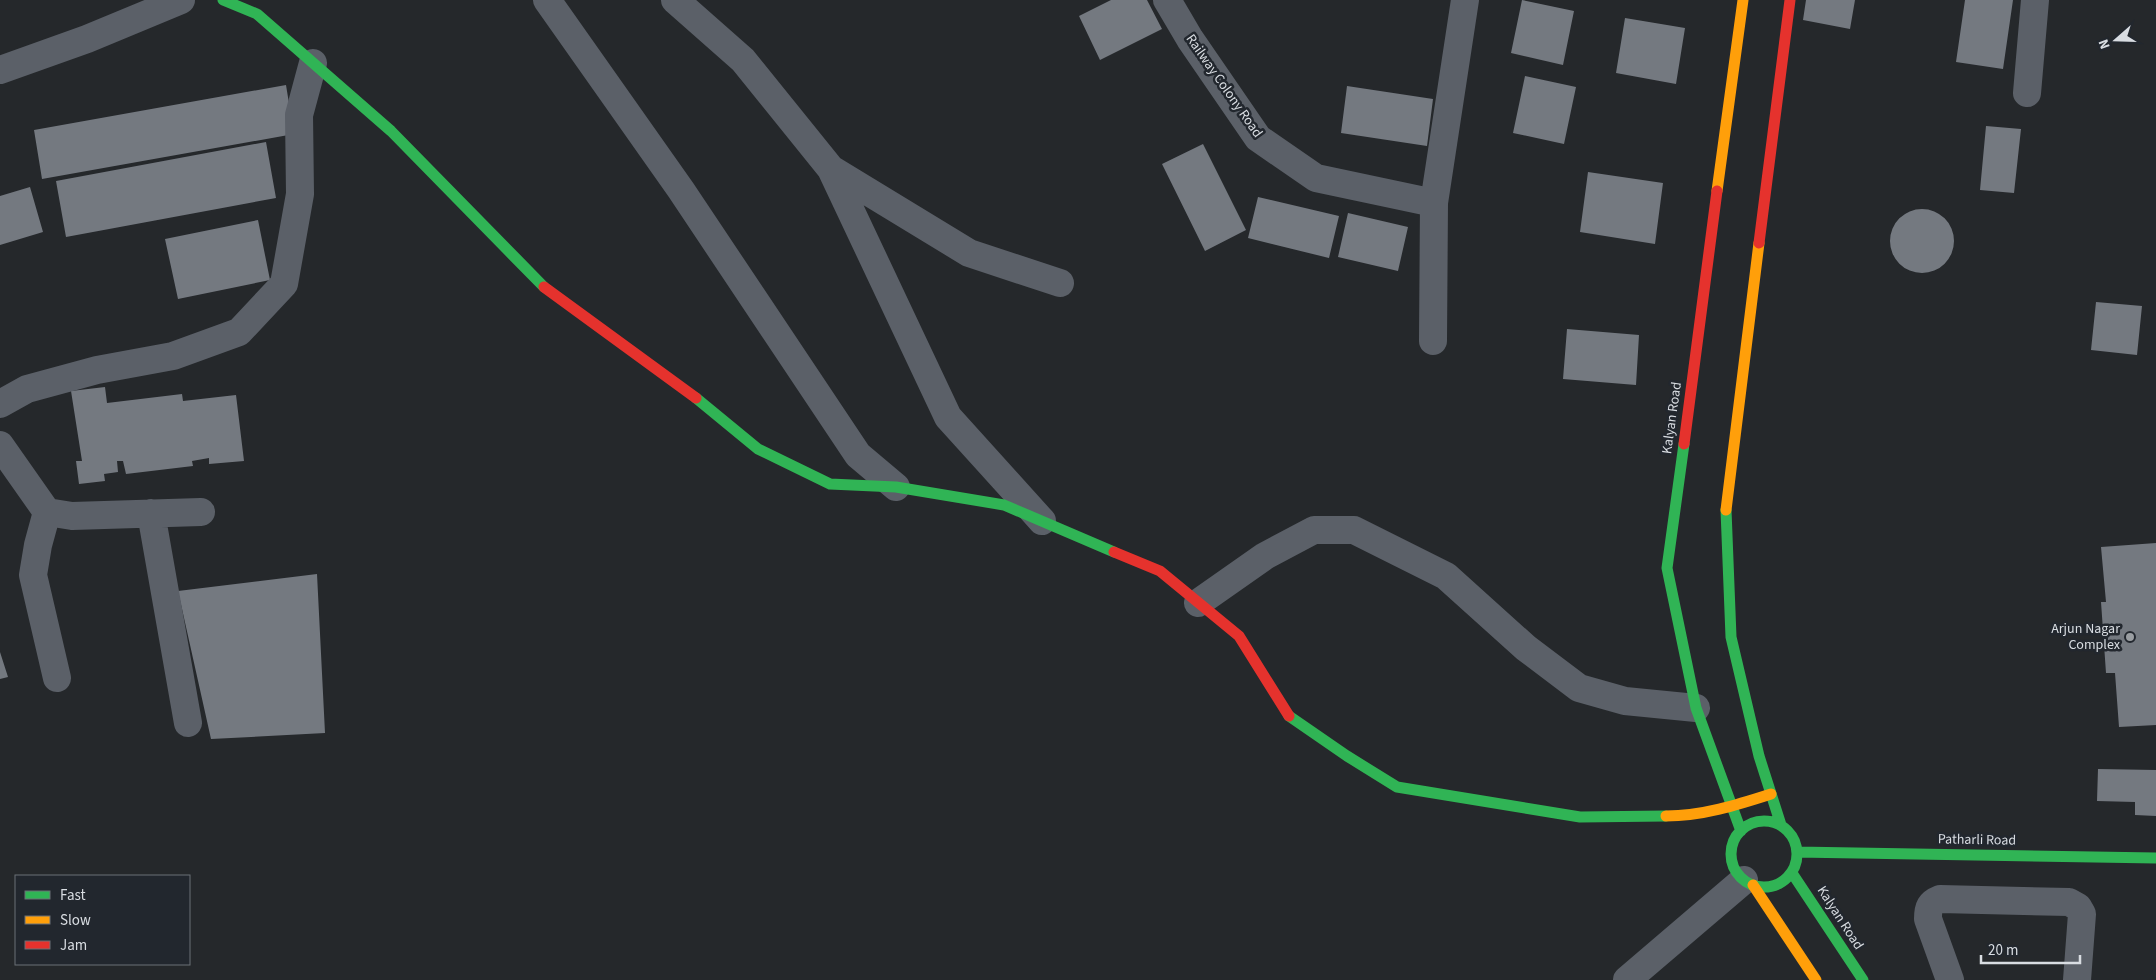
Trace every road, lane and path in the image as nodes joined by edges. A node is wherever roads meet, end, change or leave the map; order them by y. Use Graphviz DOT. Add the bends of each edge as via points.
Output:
graph roads {
  1 [pos="181,0"];
  2 [pos="223,0"];
  3 [pos="547,0"];
  4 [pos="675,0"];
  5 [pos="1167,0"];
  6 [pos="1465,0"];
  7 [pos="1743,0"];
  8 [pos="1790,0"];
  9 [pos="2035,0"];
  10 [pos="312,63"];
  11 [pos="0,70"];
  12 [pos="2027,93"];
  13 [pos="831,169"];
  14 [pos="1434,203"];
  15 [pos="1060,283"];
  16 [pos="1433,341"];
  17 [pos="0,404"];
  18 [pos="0,445"];
  19 [pos="896,487"];
  20 [pos="47,512"];
  21 [pos="201,512"];
  22 [pos="151,513"];
  23 [pos="1042,521"];
  24 [pos="1198,603"];
  25 [pos="57,678"];
  26 [pos="1696,708"];
  27 [pos="188,722"];
  28 [pos="1771,794"];
  29 [pos="1732,806"];
  30 [pos="1781,825"];
  31 [pos="1740,831"];
  32 [pos="1797,852"];
  33 [pos="2156,858"];
  34 [pos="1792,873"];
  35 [pos="1748,882"];
  36 [pos="1627,980"];
  37 [pos="1816,980"];
  38 [pos="1863,980"];
  39 [pos="1950,980"];
  40 [pos="2077,980"];
  1 -- 11 [label="street" via="87,40"];
  2 -- 10 [label="street" via="257,14"];
  3 -- 19 [label="street" via="681,190 858,455"];
  4 -- 13 [label="street" via="742,60"];
  5 -- 14 [label="street, Railway Colony Road" via="1258,138 1316,178"];
  6 -- 14 [label="street"];
  7 -- 26 [label="street, Kalyan Road" via="1667,568"];
  8 -- 28 [label="street" via="1726,504 1730,637"];
  9 -- 12 [label="street"];
  10 -- 17 [label="street" via="299,115 300,194 284,284 239,332 173,356 97,370 28,389"];
  10 -- 19 [label="street" via="391,131 539,282 684,389 758,449 830,484"];
  13 -- 15 [label="street" via="970,253"];
  13 -- 23 [label="street" via="948,417"];
  14 -- 16 [label="street"];
  18 -- 20 [label="street"];
  19 -- 23 [label="street" via="1004,505"];
  20 -- 22 [label="street" via="72,516"];
  20 -- 25 [label="street" via="33,575"];
  21 -- 22 [label="street"];
  22 -- 27 [label="street"];
  23 -- 24 [label="street" via="1160,571"];
  24 -- 26 [label="street" via="1265,556 1314,530 1354,530 1446,576 1526,648 1579,688 1625,700"];
  24 -- 29 [label="street" via="1239,636 1288,715 1397,787 1580,817 1685,816"];
  26 -- 29 [label="street, Kalyan Road"];
  28 -- 29 [label="street"];
  28 -- 30 [label="street"];
  29 -- 31 [label="street, Kalyan Road"];
  30 -- 31 [label="street" via="1760,821"];
  30 -- 32 [label="street" via="1795,841"];
  31 -- 35 [label="street" via="1731,850 1732,862"];
  32 -- 33 [label="street, Patharli Road"];
  32 -- 34 [label="street"];
  34 -- 35 [label="street" via="1775,886 1764,887"];
  34 -- 38 [label="street, Kalyan Road"];
  35 -- 36 [label="street"];
  35 -- 37 [label="street"];
  39 -- 40 [label="street" via="1928,919 1928,908 1940,900 2069,902 2078,907 2082,914"];
}
